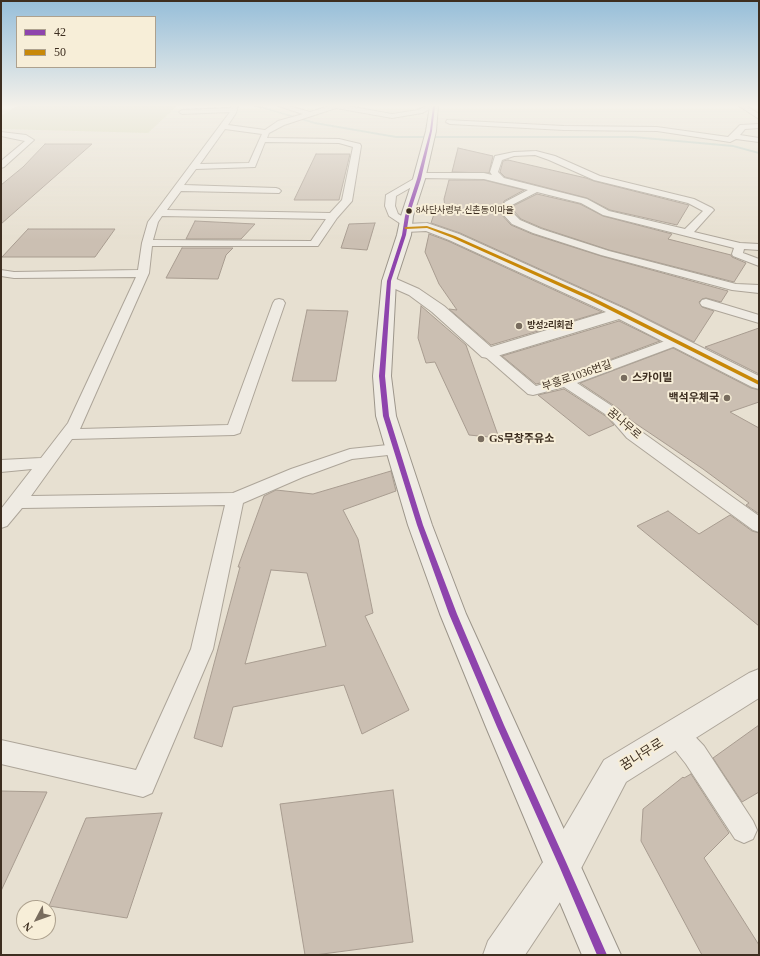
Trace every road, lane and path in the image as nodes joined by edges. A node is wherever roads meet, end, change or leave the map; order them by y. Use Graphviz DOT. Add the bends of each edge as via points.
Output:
graph roads {
  1 [pos="18,151"];
  2 [pos="206,151"];
  3 [pos="258,151"];
  4 [pos="356,151"];
  5 [pos="426,151"];
  6 [pos="1,165"];
  7 [pos="194,167"];
  8 [pos="419,177"];
  9 [pos="501,180"];
  10 [pos="178,188"];
  11 [pos="536,189"];
  12 [pos="276,191"];
  13 [pos="159,213"];
  14 [pos="333,216"];
  15 [pos="405,225"];
  16 [pos="687,233"];
  17 [pos="147,243"];
  18 [pos="740,246"];
  19 [pos="759,247"];
  20 [pos="759,263"];
  21 [pos="1,273"];
  22 [pos="143,273"];
  23 [pos="389,281"];
  24 [pos="759,289"];
  25 [pos="279,303"];
  26 [pos="706,303"];
  27 [pos="621,313"];
  28 [pos="759,319"];
  29 [pos="676,341"];
  30 [pos="488,353"];
  31 [pos="566,382"];
  32 [pos="759,383"];
  33 [pos="68,434"];
  34 [pos="397,449"];
  35 [pos="46,463"];
  36 [pos="1,466"];
  37 [pos="235,499"];
  38 [pos="17,502"];
  39 [pos="1,521"];
  40 [pos="759,525"];
  41 [pos="759,682"];
  42 [pos="676,733"];
  43 [pos="1,752"];
  44 [pos="744,830"];
  45 [pos="563,864"];
  46 [pos="502,955"];
  47 [pos="602,955"];
  1 -- 6 [label="lane"];
  2 -- 7 [label="lane"];
  3 -- 7 [label="lane" via="252,165"];
  4 -- 14 [label="lane" via="347,201"];
  5 -- 8 [label="main road"];
  7 -- 10 [label="lane"];
  8 -- 9 [label="lane" via="484,176"];
  8 -- 15 [label="main road"];
  9 -- 11 [label="lane"];
  9 -- 16 [label="lane" via="494,172 498,158 536,153 597,178 691,201 709,210"];
  10 -- 12 [label="lane"];
  10 -- 13 [label="lane"];
  11 -- 16 [label="lane" via="584,201 606,213"];
  11 -- 24 [label="lane" via="508,204 506,212 516,222 537,232 736,288"];
  13 -- 14 [label="lane"];
  13 -- 17 [label="lane" via="153,222"];
  14 -- 17 [label="lane" via="314,244"];
  15 -- 23 [label="main road"];
  15 -- 27 [label="main road" via="426,227 454,237"];
  16 -- 18 [label="lane"];
  17 -- 22 [label="lane"];
  18 -- 19 [label="lane"];
  18 -- 20 [label="lane" via="737,254"];
  21 -- 22 [label="lane"];
  22 -- 33 [label="lane" via="75,424"];
  23 -- 30 [label="main road, 부흥로1036번길" via="426,300"];
  23 -- 34 [label="main road" via="382,376 386,416"];
  25 -- 33 [label="lane" via="234,430"];
  26 -- 28 [label="lane"];
  27 -- 29 [label="main road"];
  27 -- 30 [label="main road"];
  29 -- 31 [label="lane, 부흥로1036번길"];
  29 -- 32 [label="main road"];
  30 -- 31 [label="lane, 부흥로1036번길" via="533,391"];
  31 -- 40 [label="lane, 꿈나무로" via="612,413 633,434"];
  33 -- 35 [label="lane"];
  34 -- 37 [label="lane" via="350,454"];
  34 -- 45 [label="main road" via="420,525 453,614"];
  35 -- 36 [label="lane"];
  35 -- 38 [label="lane"];
  37 -- 38 [label="lane"];
  37 -- 43 [label="lane" via="202,649 143,784"];
  38 -- 39 [label="lane"];
  41 -- 42 [label="main road, 꿈나무로"];
  42 -- 44 [label="lane" via="695,755"];
  42 -- 45 [label="main road, 꿈나무로" via="615,771"];
  45 -- 46 [label="main road, 꿈나무로"];
  45 -- 47 [label="main road"];
}
